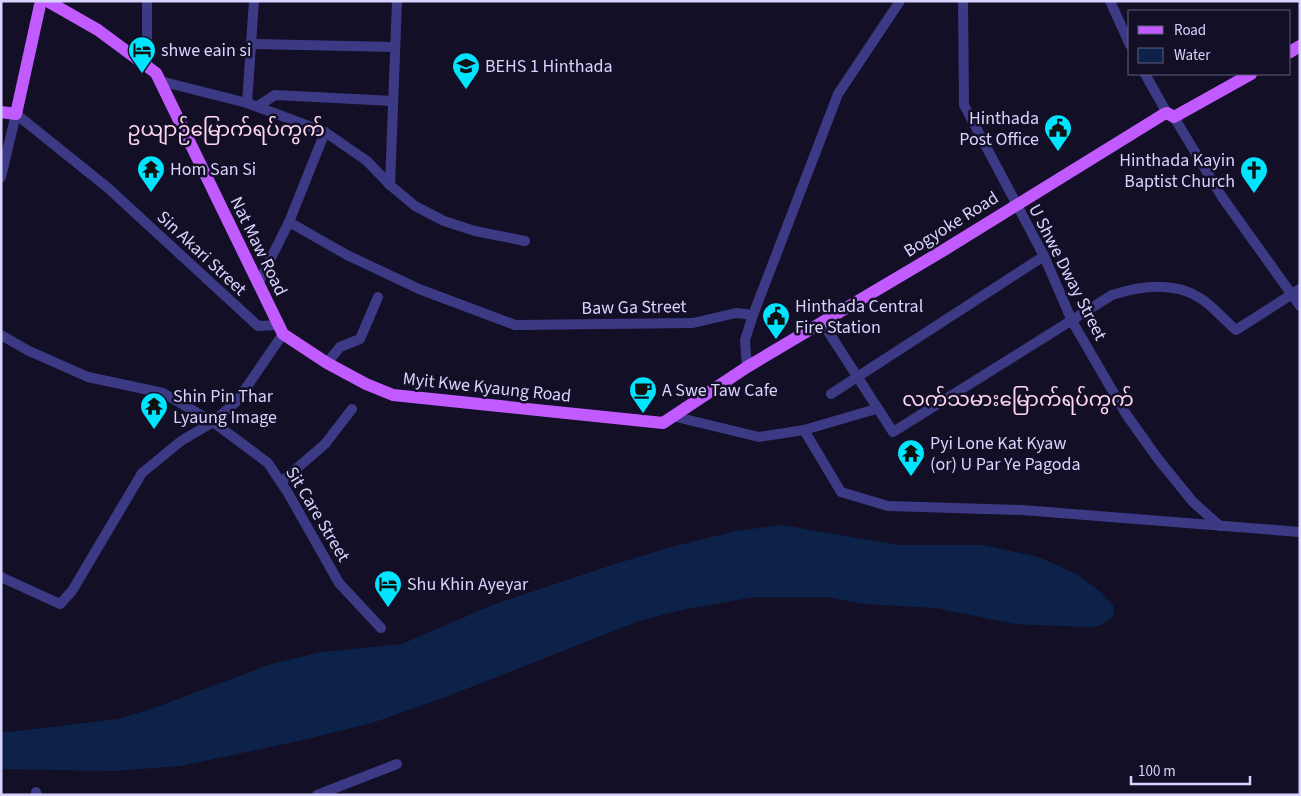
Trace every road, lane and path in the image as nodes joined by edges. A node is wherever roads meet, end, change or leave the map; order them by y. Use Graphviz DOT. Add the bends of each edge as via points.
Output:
graph roads {
  1 [pos="147,1"];
  2 [pos="254,1"];
  3 [pos="397,1"];
  4 [pos="900,1"];
  5 [pos="963,1"];
  6 [pos="1110,1"];
  7 [pos="43,2"];
  8 [pos="1128,41"];
  9 [pos="251,44"];
  10 [pos="395,47"];
  11 [pos="147,64"];
  12 [pos="1146,75"];
  13 [pos="1249,75"];
  14 [pos="160,81"];
  15 [pos="393,101"];
  16 [pos="247,103"];
  17 [pos="258,106"];
  18 [pos="7,113"];
  19 [pos="1170,115"];
  20 [pos="325,132"];
  21 [pos="1,177"];
  22 [pos="390,185"];
  23 [pos="1015,204"];
  24 [pos="288,222"];
  25 [pos="526,242"];
  26 [pos="1044,256"];
  27 [pos="259,282"];
  28 [pos="1296,292"];
  29 [pos="378,297"];
  30 [pos="1300,306"];
  31 [pos="753,315"];
  32 [pos="1072,321"];
  33 [pos="822,322"];
  34 [pos="280,329"];
  35 [pos="1,335"];
  36 [pos="327,364"];
  37 [pos="747,367"];
  38 [pos="856,376"];
  39 [pos="831,394"];
  40 [pos="352,409"];
  41 [pos="876,409"];
  42 [pos="672,416"];
  43 [pos="213,422"];
  44 [pos="804,430"];
  45 [pos="281,482"];
  46 [pos="1220,526"];
  47 [pos="1300,532"];
  48 [pos="1,578"];
  49 [pos="381,628"];
  50 [pos="397,764"];
  51 [pos="317,795"];
  1 -- 11 [label="street"];
  2 -- 9 [label="street"];
  3 -- 10 [label="street"];
  4 -- 31 [label="street" via="838,94"];
  5 -- 23 [label="street, U Shwe Dway Street" via="964,105"];
  6 -- 8 [label="street"];
  7 -- 11 [label="main road, Nat Maw Road" via="98,30"];
  7 -- 18 [label="main road"];
  9 -- 10 [label="street"];
  9 -- 16 [label="street"];
  10 -- 15 [label="street"];
  11 -- 14 [label="main road, Nat Maw Road"];
  12 -- 19 [label="street"];
  13 -- 19 [label="main road, Bogyoke Road"];
  14 -- 16 [label="street"];
  14 -- 27 [label="main road, Nat Maw Road"];
  15 -- 17 [label="street" via="275,95"];
  15 -- 22 [label="street"];
  16 -- 17 [label="street"];
  17 -- 20 [label="street"];
  18 -- 21 [label="street"];
  18 -- 34 [label="street, Sin Akari Street" via="108,188 258,326"];
  19 -- 23 [label="main road, Bogyoke Road"];
  19 -- 28 [label="street" via="1222,196"];
  20 -- 22 [label="street" via="367,161"];
  20 -- 24 [label="street"];
  22 -- 25 [label="street" via="415,206 444,221"];
  23 -- 26 [label="street, U Shwe Dway Street"];
  23 -- 33 [label="main road, Bogyoke Road"];
  24 -- 27 [label="street"];
  24 -- 31 [label="street, Baw Ga Street" via="347,255 419,289 515,325 692,322 736,314"];
  26 -- 32 [label="street, U Shwe Dway Street"];
  26 -- 38 [label="street"];
  27 -- 34 [label="main road, Nat Maw Road"];
  28 -- 30 [label="street"];
  28 -- 32 [label="street" via="1236,330 1200,298 1179,289 1159,286 1135,288 1112,295"];
  29 -- 36 [label="street" via="360,339 340,347"];
  31 -- 37 [label="street" via="745,340"];
  32 -- 41 [label="street" via="893,432"];
  32 -- 46 [label="street, U Shwe Dway Street" via="1126,414 1158,460 1193,502"];
  33 -- 37 [label="main road, Bogyoke Road"];
  33 -- 38 [label="street"];
  34 -- 36 [label="main road, Myit Kwe Kyaung Road"];
  34 -- 43 [label="street" via="237,401"];
  35 -- 43 [label="street, Sit Care Street" via="88,377 163,393"];
  36 -- 42 [label="main road, Myit Kwe Kyaung Road" via="393,395 663,423"];
  37 -- 42 [label="main road, Bogyoke Road"];
  38 -- 39 [label="street"];
  38 -- 41 [label="street"];
  40 -- 45 [label="street" via="325,444"];
  41 -- 44 [label="street"];
  42 -- 44 [label="street" via="759,437"];
  43 -- 45 [label="street, Sit Care Street" via="268,463"];
  43 -- 48 [label="street" via="181,441 142,473 72,591 60,604"];
  44 -- 46 [label="street" via="841,492 888,506 1022,510"];
  45 -- 49 [label="street, Sit Care Street" via="339,583"];
  46 -- 47 [label="street"];
  50 -- 51 [label="street"];
}
